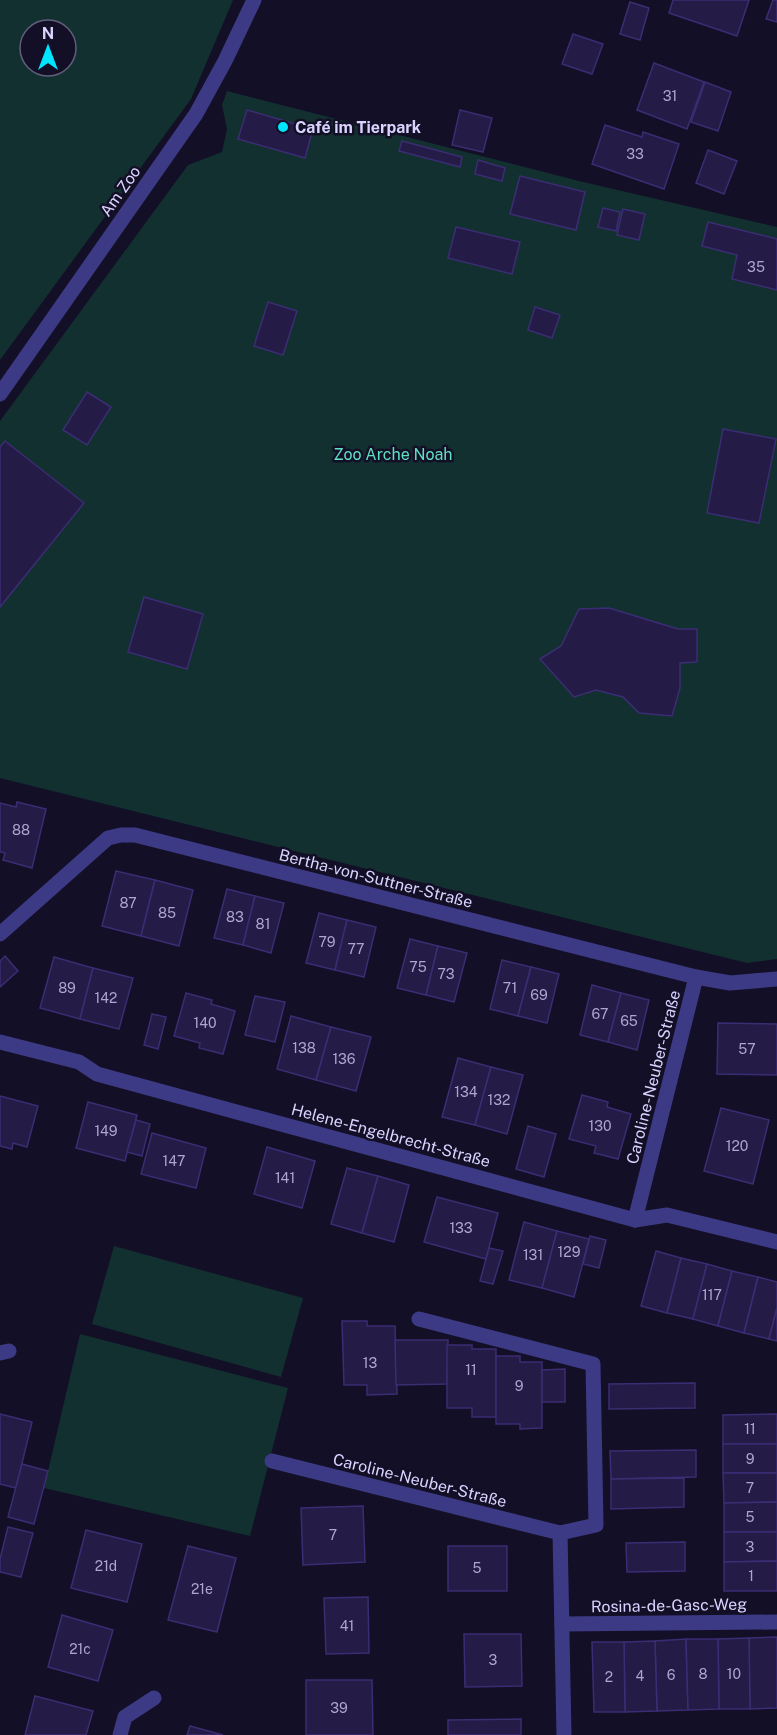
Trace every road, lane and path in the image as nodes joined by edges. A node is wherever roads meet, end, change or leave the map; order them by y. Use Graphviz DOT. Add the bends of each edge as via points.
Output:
graph roads {
  1 [pos="254,0"];
  2 [pos="0,394"];
  3 [pos="0,934"];
  4 [pos="696,977"];
  5 [pos="777,979"];
  6 [pos="0,1042"];
  7 [pos="635,1220"];
  8 [pos="777,1242"];
  9 [pos="418,1319"];
  10 [pos="272,1461"];
  11 [pos="560,1533"];
  12 [pos="777,1622"];
  13 [pos="562,1624"];
  14 [pos="154,1698"];
  15 [pos="120,1735"];
  16 [pos="564,1735"];
  1 -- 2 [label="street, Am Zoo" via="196,114"];
  3 -- 4 [label="street, Bertha-von-Suttner-Straße" via="108,838 135,835"];
  4 -- 5 [label="street, Bertha-von-Suttner-Straße" via="730,983"];
  4 -- 7 [label="street, Caroline-Neuber-Straße"];
  6 -- 7 [label="street, Helene-Engelbrecht-Straße" via="79,1062 97,1074"];
  7 -- 8 [label="street, Helene-Engelbrecht-Straße" via="667,1215"];
  9 -- 11 [label="street, Caroline-Neuber-Straße" via="593,1364 596,1525"];
  10 -- 11 [label="street, Caroline-Neuber-Straße"];
  11 -- 13 [label="street"];
  12 -- 13 [label="street, Rosina-de-Gasc-Weg"];
  13 -- 16 [label="street"];
  14 -- 15 [label="street" via="125,1717"];
}
